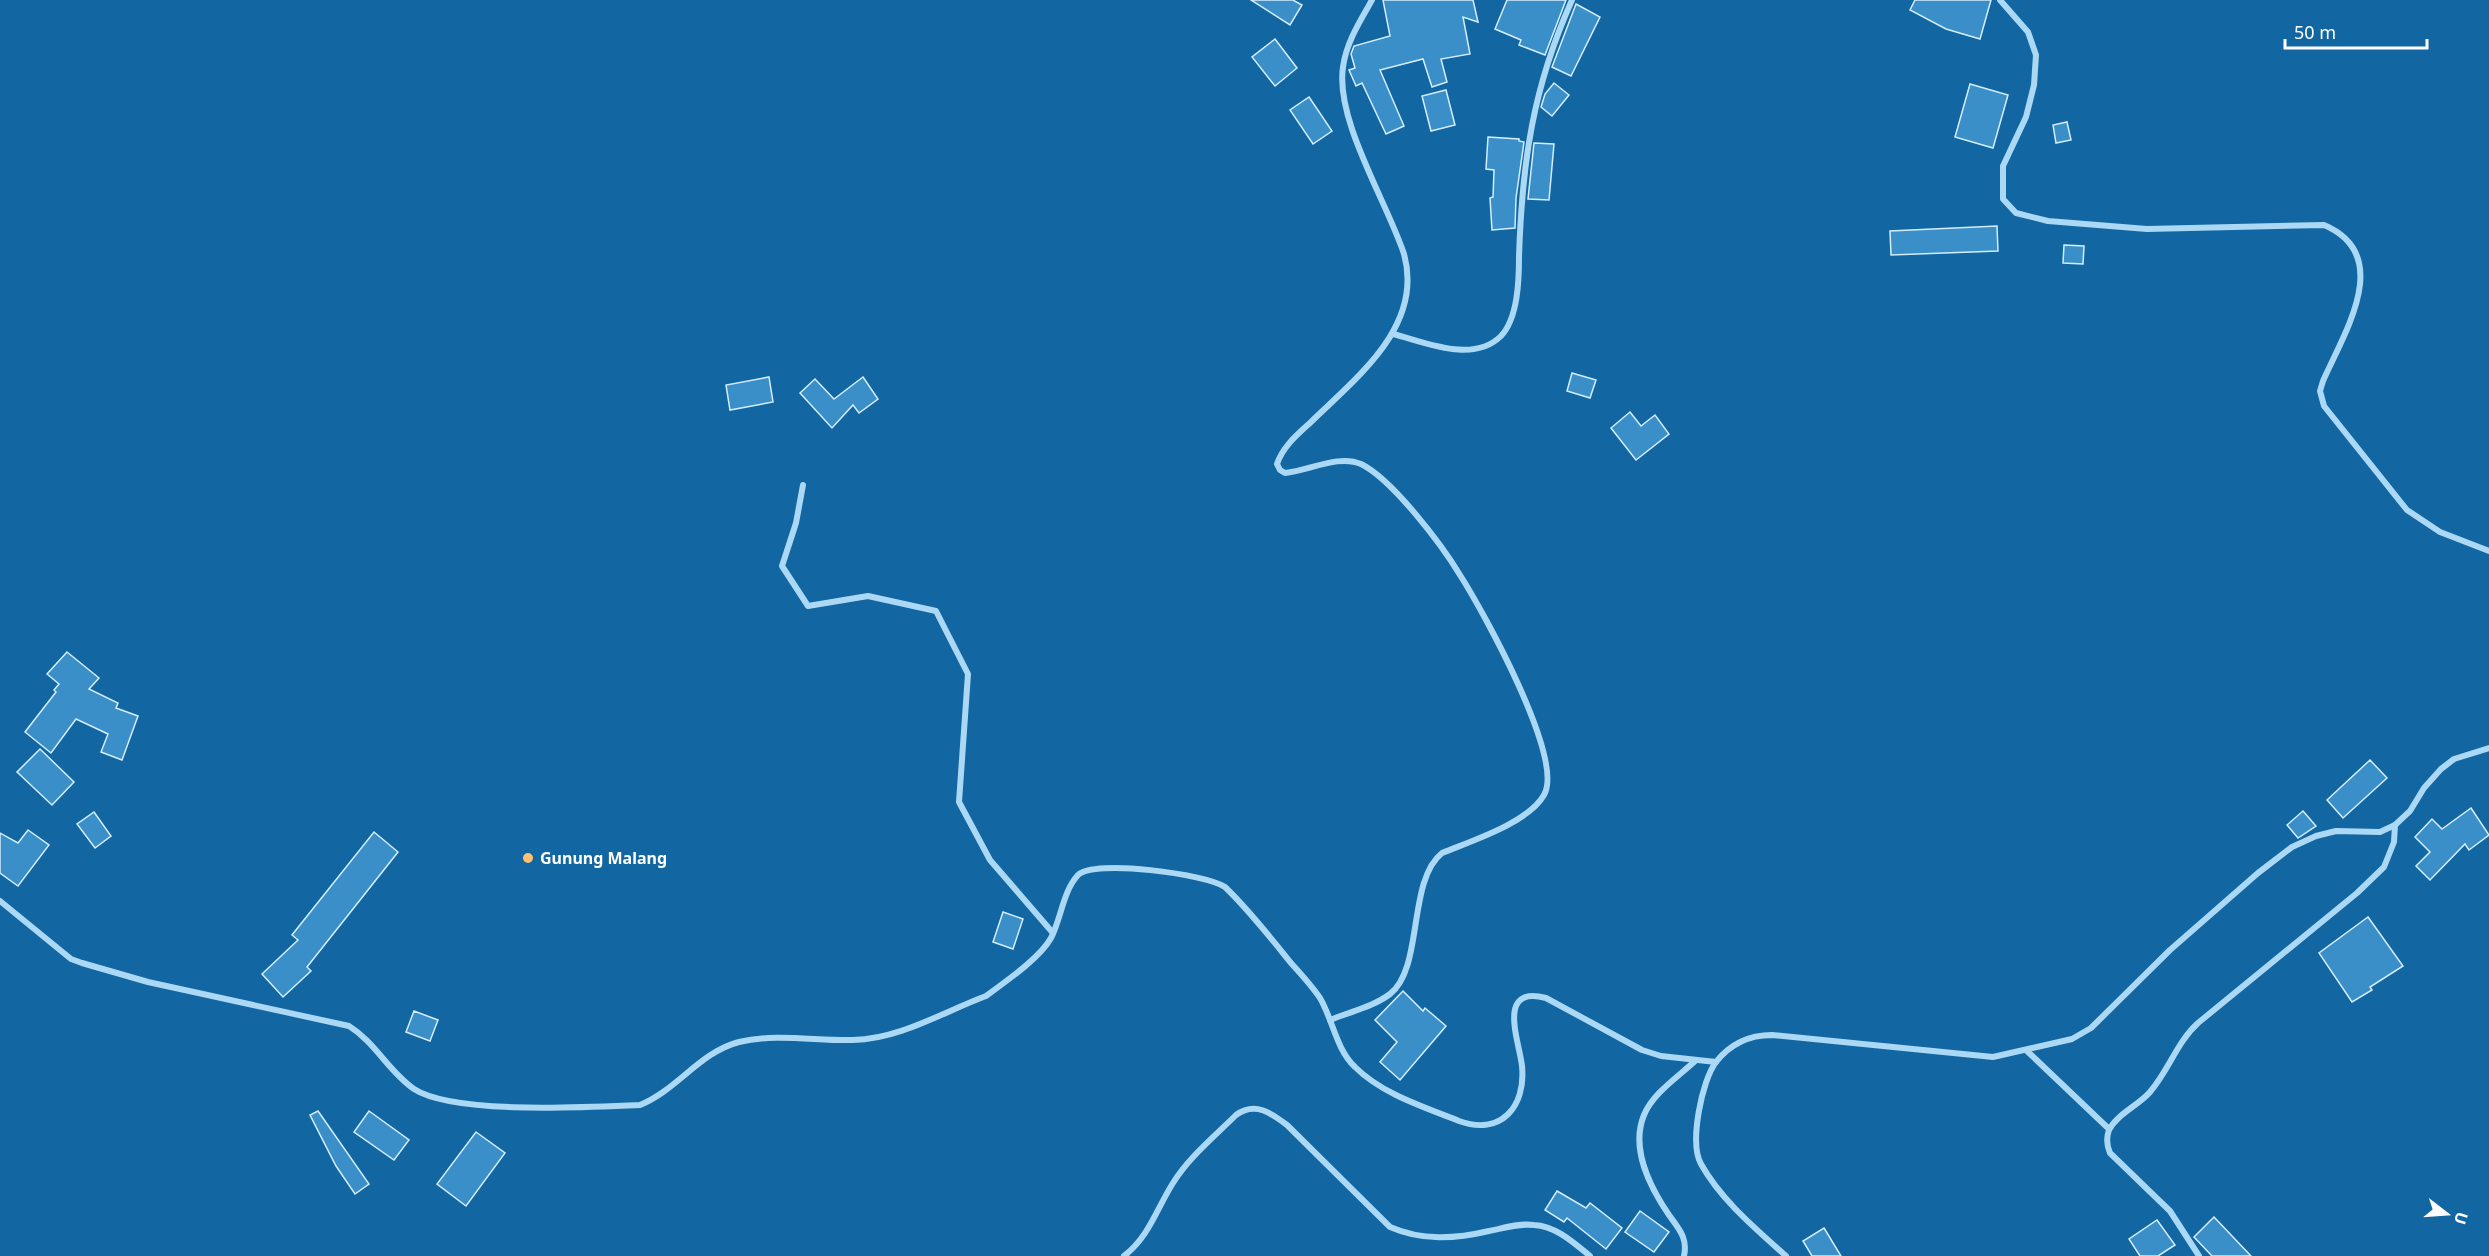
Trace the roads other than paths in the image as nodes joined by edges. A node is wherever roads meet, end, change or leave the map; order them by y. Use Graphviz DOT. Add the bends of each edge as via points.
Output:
graph roads {
  1 [pos="1372,0"];
  2 [pos="1572,0"];
  3 [pos="2000,0"];
  4 [pos="1393,334"];
  5 [pos="803,485"];
  6 [pos="2489,551"];
  7 [pos="2489,748"];
  8 [pos="2395,825"];
  9 [pos="0,901"];
  10 [pos="1053,933"];
  11 [pos="1330,1020"];
  12 [pos="2027,1051"];
  13 [pos="1695,1061"];
  14 [pos="1716,1062"];
  15 [pos="2109,1130"];
  16 [pos="1124,1256"];
  17 [pos="1590,1256"];
  18 [pos="1684,1256"];
  19 [pos="1786,1256"];
  20 [pos="2199,1256"];
  1 -- 4 [label="street" via="1346,53 1342,84 1361,150 1408,268 1401,315"];
  2 -- 4 [label="street" via="1538,89 1523,174 1519,276 1515,302 1502,335 1488,345 1458,350"];
  3 -- 6 [label="street" via="2028,32 2036,55 2026,117 2003,166 2003,199 2008,207 2028,218 2147,230 2324,225 2344,236 2354,245 2361,273 2358,298 2320,390 2324,406 2407,510 2440,532"];
  4 -- 11 [label="street" via="1356,379 1294,439 1277,464 1286,473 1334,462 1362,464 1416,515 1460,573 1484,616 1532,719 1549,776 1544,795 1518,818 1435,858 1425,880 1398,985 1381,1000"];
  5 -- 10 [label="street" via="782,566 808,606 868,596 936,611 968,674 958,802 990,860"];
  7 -- 8 [label="street" via="2454,759 2441,769"];
  8 -- 12 [label="street" via="2380,832 2337,831 2292,847 2170,950 2091,1028 2072,1039"];
  8 -- 15 [label="street" via="2394,842 2384,867 2187,1033 2153,1088"];
  9 -- 10 [label="street" via="71,959 82,963 148,982 349,1026 366,1037 392,1070 433,1098 541,1108 640,1104 652,1100 712,1053 738,1042 774,1038 853,1040 905,1030 986,996 1043,949"];
  10 -- 11 [label="street" via="1070,887 1085,870 1104,868 1209,879 1225,887 1244,906 1318,996"];
  11 -- 13 [label="street" via="1352,1065 1370,1081 1479,1126 1502,1121 1518,1099 1522,1068 1513,1021 1519,1002 1526,996 1546,998 1642,1050"];
  12 -- 14 [label="street" via="1994,1057 1759,1035 1746,1038"];
  12 -- 15 [label="street"];
  13 -- 14 [label="street"];
  13 -- 18 [label="street" via="1653,1100 1640,1133 1643,1166 1658,1198 1684,1236"];
  14 -- 19 [label="street" via="1698,1117 1698,1156 1748,1221"];
  15 -- 20 [label="street" via="2110,1153 2170,1211"];
  16 -- 17 [label="street" via="1149,1227 1184,1168 1236,1115 1255,1108 1269,1111 1287,1125 1378,1218 1407,1235 1446,1238 1535,1225 1566,1237"];
}
